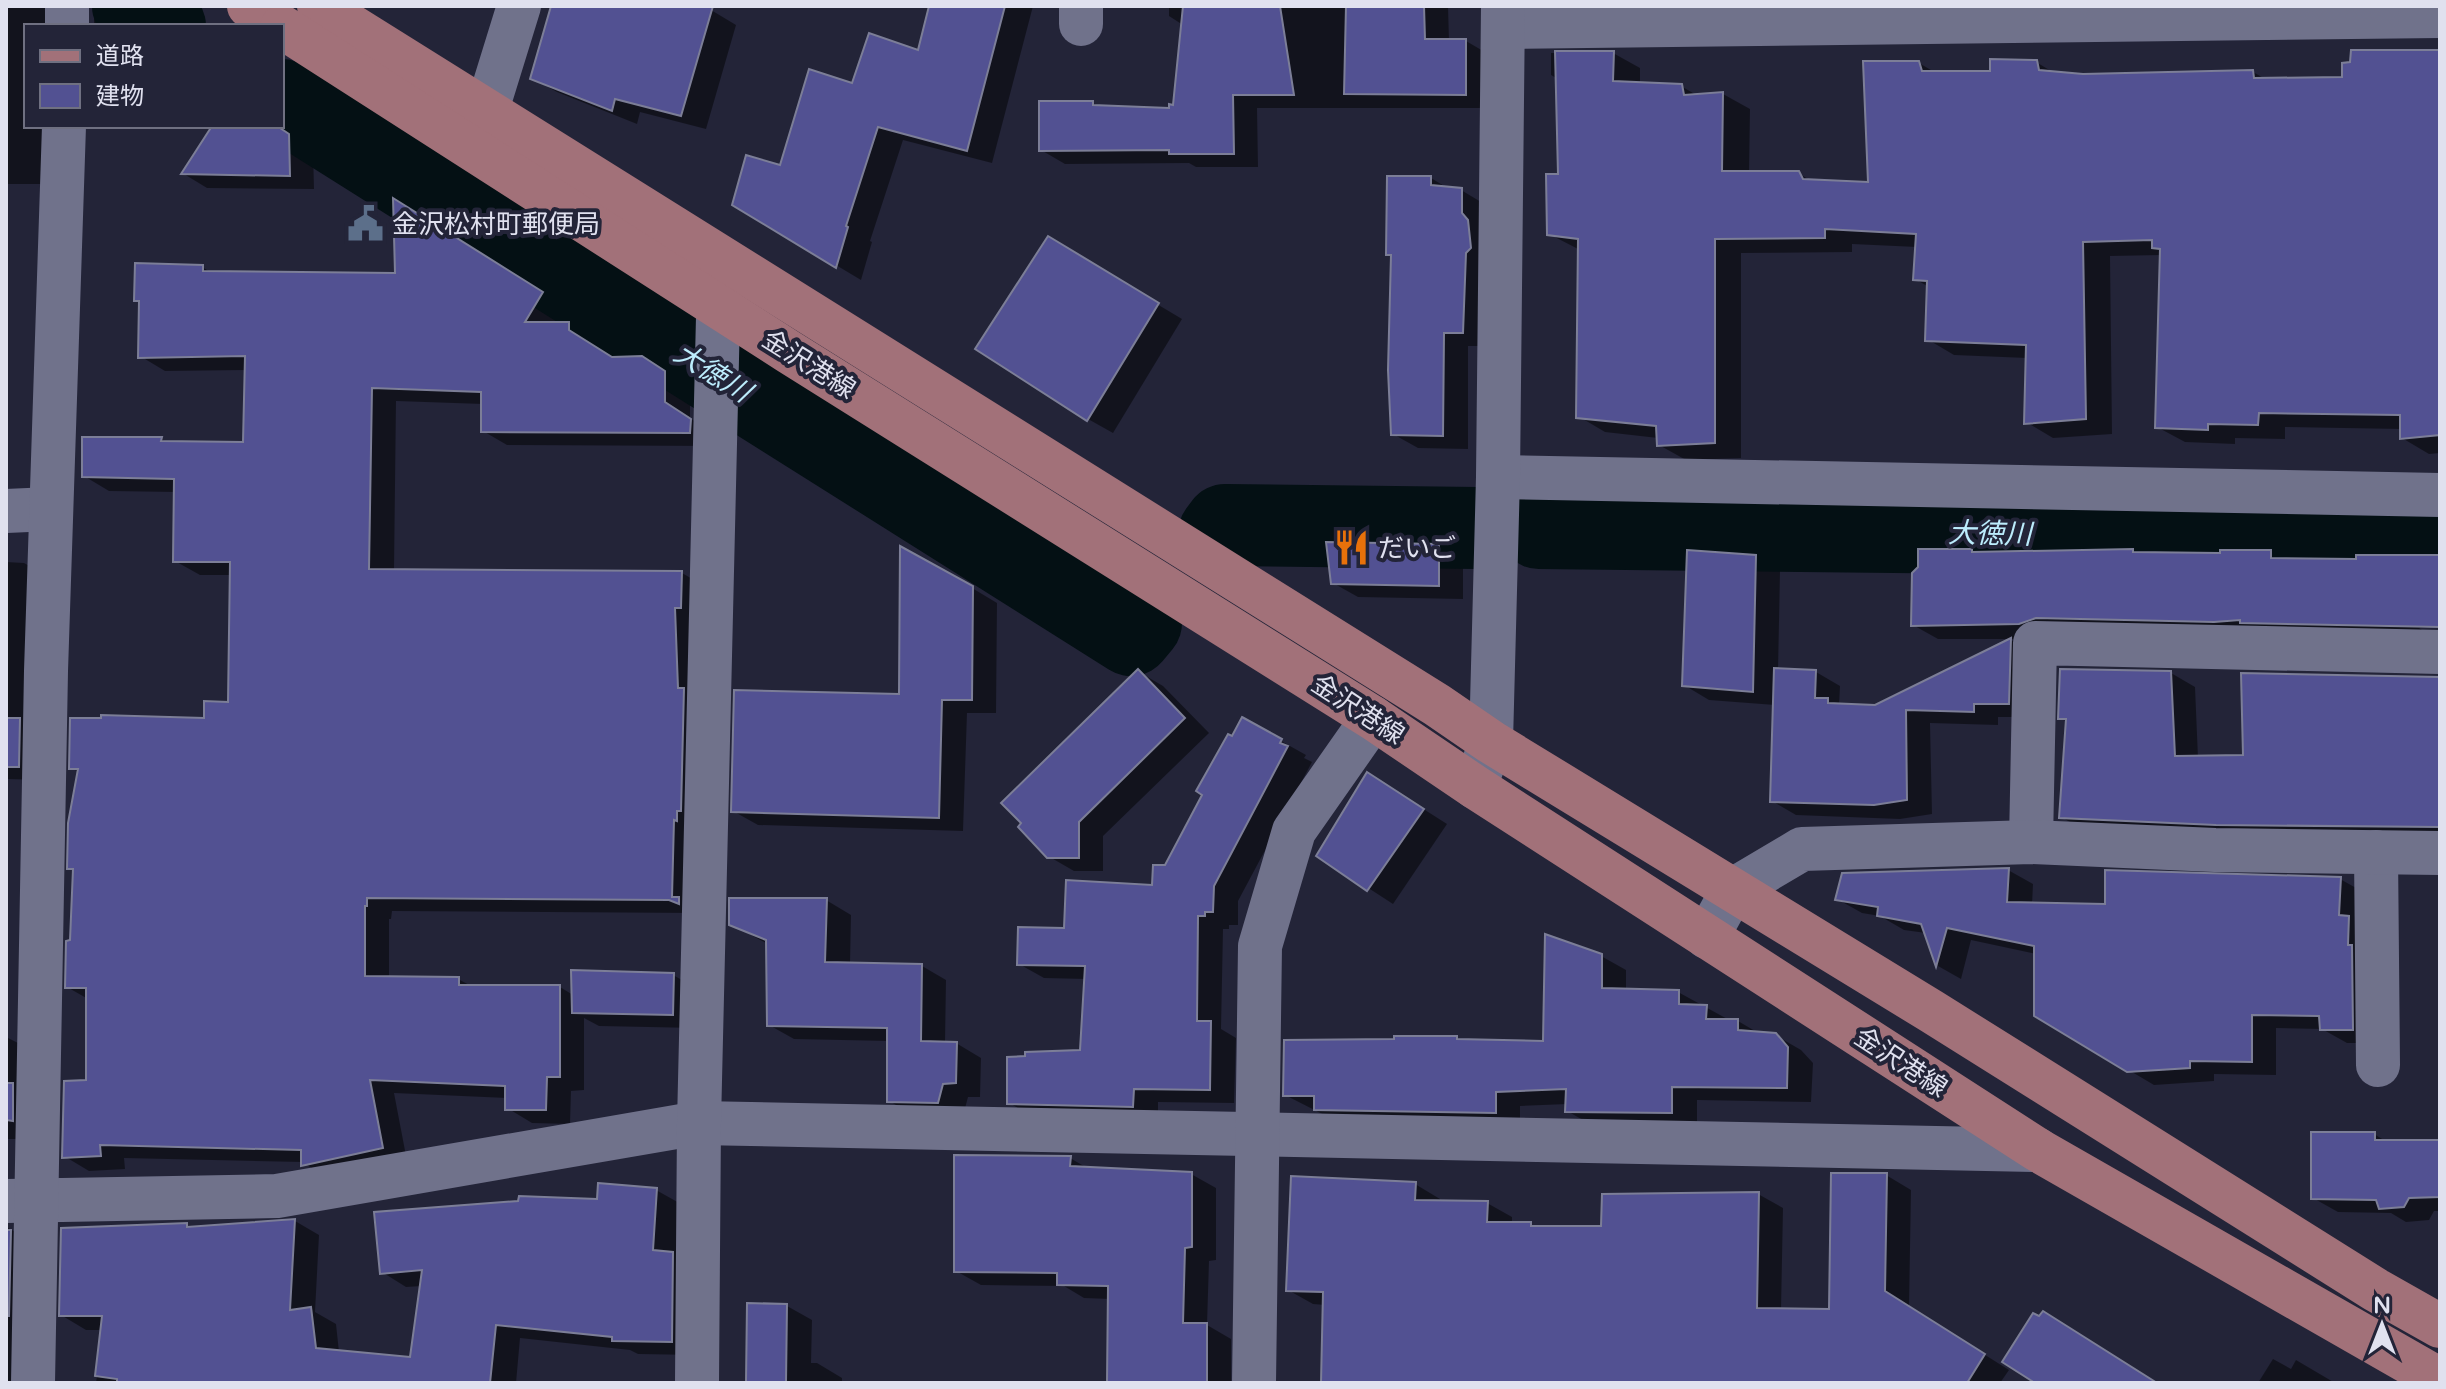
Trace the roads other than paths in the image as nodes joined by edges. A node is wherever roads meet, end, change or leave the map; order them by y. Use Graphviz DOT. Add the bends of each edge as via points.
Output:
graph roads {
  1 [pos="249,6"];
  2 [pos="319,6"];
  3 [pos="519,6"];
  4 [pos="1503,16"];
  5 [pos="2440,16"];
  6 [pos="276,24"];
  7 [pos="284,29"];
  8 [pos="64,128"];
  9 [pos="481,131"];
  10 [pos="720,258"];
  11 [pos="717,305"];
  12 [pos="1498,477"];
  13 [pos="2440,495"];
  14 [pos="51,509"];
  15 [pos="6,511"];
  16 [pos="2440,652"];
  17 [pos="1373,718"];
  18 [pos="1491,742"];
  19 [pos="1475,787"];
  20 [pos="2031,842"];
  21 [pos="2376,852"];
  22 [pos="2440,853"];
  23 [pos="1733,890"];
  24 [pos="1707,937"];
  25 [pos="2378,1065"];
  26 [pos="699,1123"];
  27 [pos="1257,1134"];
  28 [pos="2038,1150"];
  29 [pos="21,1201"];
  30 [pos="2440,1326"];
  31 [pos="2440,1380"];
  32 [pos="33,1383"];
  33 [pos="697,1383"];
  34 [pos="1254,1383"];
  1 -- 6 [label="main road, 金沢港線"];
  2 -- 9 [label="main road, 金沢港線"];
  3 -- 9 [label="street"];
  4 -- 5 [label="street"];
  4 -- 12 [label="street"];
  7 -- 9 [label="main road, 金沢港線"];
  8 -- 14 [label="street"];
  9 -- 10 [label="main road, 金沢港線"];
  9 -- 11 [label="main road, 金沢港線"];
  10 -- 11 [label="street"];
  10 -- 18 [label="main road, 金沢港線"];
  11 -- 17 [label="main road, 金沢港線"];
  11 -- 26 [label="street"];
  12 -- 13 [label="street"];
  12 -- 18 [label="street"];
  14 -- 15 [label="street"];
  14 -- 29 [label="street"];
  16 -- 20 [label="street" via="2035,643"];
  17 -- 19 [label="main road, 金沢港線"];
  17 -- 27 [label="street" via="1294,831 1260,946"];
  18 -- 19 [label="street"];
  18 -- 23 [label="main road, 金沢港線"];
  19 -- 24 [label="main road, 金沢港線"];
  20 -- 21 [label="street"];
  20 -- 23 [label="street" via="1802,849"];
  21 -- 22 [label="street"];
  21 -- 25 [label="street"];
  23 -- 24 [label="street"];
  23 -- 30 [label="main road, 金沢港線"];
  24 -- 28 [label="main road, 金沢港線"];
  26 -- 27 [label="street"];
  26 -- 29 [label="street" via="277,1196"];
  26 -- 33 [label="street"];
  27 -- 28 [label="street"];
  27 -- 34 [label="street"];
  28 -- 31 [label="main road, 金沢港線"];
  29 -- 32 [label="street"];
}
